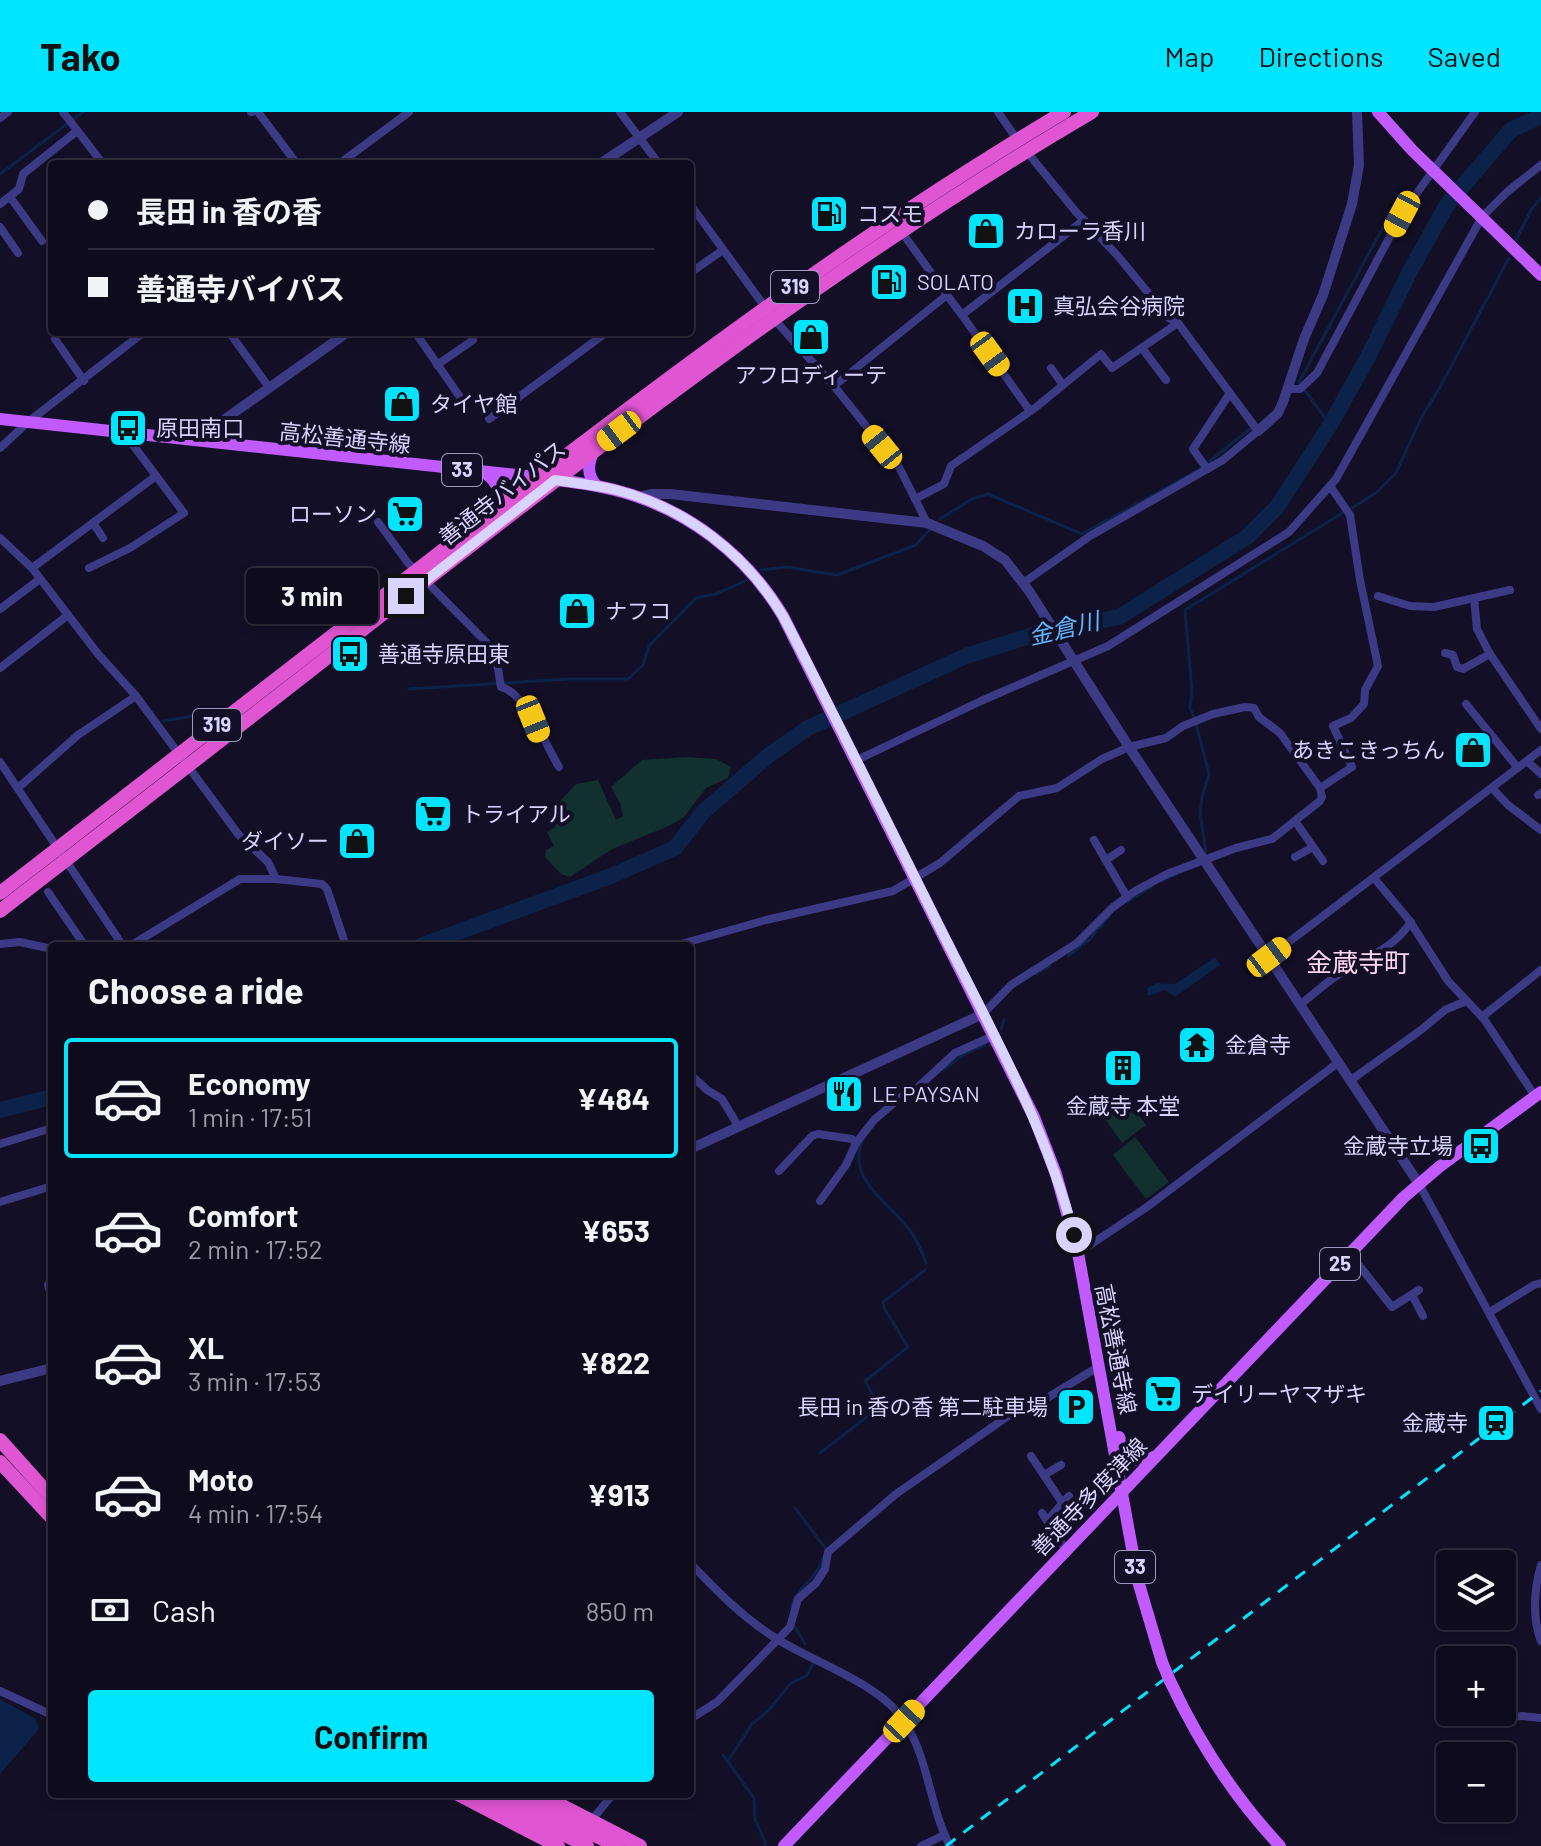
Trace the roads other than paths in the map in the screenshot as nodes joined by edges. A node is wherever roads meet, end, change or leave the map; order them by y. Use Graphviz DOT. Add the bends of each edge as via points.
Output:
graph roads {
  1 [pos="8,112"];
  2 [pos="63,112"];
  3 [pos="258,112"];
  4 [pos="409,112"];
  5 [pos="620,112"];
  6 [pos="678,112"];
  7 [pos="998,112"];
  8 [pos="1064,112"];
  9 [pos="1092,112"];
  10 [pos="1357,112"];
  11 [pos="1378,112"];
  12 [pos="1475,112"];
  13 [pos="0,118"];
  14 [pos="77,131"];
  15 [pos="639,139"];
  16 [pos="1022,145"];
  17 [pos="100,160"];
  18 [pos="294,160"];
  19 [pos="344,160"];
  20 [pos="606,160"];
  21 [pos="656,160"];
  22 [pos="1541,165"];
  23 [pos="1437,174"];
  24 [pos="10,197"];
  25 [pos="0,204"];
  26 [pos="694,210"];
  27 [pos="1479,214"];
  28 [pos="1084,220"];
  29 [pos="0,227"];
  30 [pos="901,231"];
  31 [pos="42,241"];
  32 [pos="723,250"];
  33 [pos="18,253"];
  34 [pos="694,270"];
  35 [pos="1541,275"];
  36 [pos="947,295"];
  37 [pos="769,312"];
  38 [pos="962,315"];
  39 [pos="1178,323"];
  40 [pos="139,336"];
  41 [pos="232,336"];
  42 [pos="342,336"];
  43 [pos="418,336"];
  44 [pos="602,336"];
  45 [pos="55,339"];
  46 [pos="473,340"];
  47 [pos="1142,348"];
  48 [pos="437,365"];
  49 [pos="1051,368"];
  50 [pos="1166,380"];
  51 [pos="84,381"];
  52 [pos="1063,385"];
  53 [pos="268,386"];
  54 [pos="834,386"];
  55 [pos="1288,389"];
  56 [pos="1230,393"];
  57 [pos="460,397"];
  58 [pos="1030,411"];
  59 [pos="0,419"];
  60 [pos="489,419"];
  61 [pos="28,422"];
  62 [pos="1258,431"];
  63 [pos="124,433"];
  64 [pos="194,441"];
  65 [pos="0,448"];
  66 [pos="594,450"];
  67 [pos="1205,467"];
  68 [pos="485,473"];
  69 [pos="156,476"];
  70 [pos="536,477"];
  71 [pos="555,480"];
  72 [pos="597,486"];
  73 [pos="1330,486"];
  74 [pos="694,496"];
  75 [pos="638,497"];
  76 [pos="915,499"];
  77 [pos="494,510"];
  78 [pos="686,519"];
  79 [pos="378,522"];
  80 [pos="93,523"];
  81 [pos="927,523"];
  82 [pos="0,538"];
  83 [pos="103,538"];
  84 [pos="32,568"];
  85 [pos="89,568"];
  86 [pos="421,575"];
  87 [pos="40,579"];
  88 [pos="1023,583"];
  89 [pos="1510,590"];
  90 [pos="1378,596"];
  91 [pos="1474,598"];
  92 [pos="0,609"];
  93 [pos="68,615"];
  94 [pos="1445,653"];
  95 [pos="1490,654"];
  96 [pos="1073,660"];
  97 [pos="0,668"];
  98 [pos="136,696"];
  99 [pos="1466,704"];
  100 [pos="1541,729"];
  101 [pos="1129,747"];
  102 [pos="1541,750"];
  103 [pos="184,759"];
  104 [pos="856,759"];
  105 [pos="1527,761"];
  106 [pos="0,762"];
  107 [pos="559,767"];
  108 [pos="1518,768"];
  109 [pos="1541,774"];
  110 [pos="18,788"];
  111 [pos="1320,788"];
  112 [pos="1492,788"];
  113 [pos="1295,821"];
  114 [pos="1541,830"];
  115 [pos="1094,840"];
  116 [pos="1313,847"];
  117 [pos="1121,850"];
  118 [pos="62,854"];
  119 [pos="1295,857"];
  120 [pos="1106,860"];
  121 [pos="1205,860"];
  122 [pos="1323,861"];
  123 [pos="1374,878"];
  124 [pos="276,879"];
  125 [pos="916,880"];
  126 [pos="48,892"];
  127 [pos="0,893"];
  128 [pos="1127,897"];
  129 [pos="0,911"];
  130 [pos="1411,922"];
  131 [pos="82,942"];
  132 [pos="120,942"];
  133 [pos="136,942"];
  134 [pos="345,942"];
  135 [pos="688,942"];
  136 [pos="0,944"];
  137 [pos="48,948"];
  138 [pos="1269,957"];
  139 [pos="1541,970"];
  140 [pos="1466,1001"];
  141 [pos="1301,1004"];
  142 [pos="983,1014"];
  143 [pos="1482,1017"];
  144 [pos="993,1036"];
  145 [pos="1339,1062"];
  146 [pos="694,1078"];
  147 [pos="1351,1080"];
  148 [pos="1538,1094"];
  149 [pos="738,1126"];
  150 [pos="48,1129"];
  151 [pos="856,1143"];
  152 [pos="0,1144"];
  153 [pos="694,1147"];
  154 [pos="779,1171"];
  155 [pos="1419,1184"];
  156 [pos="48,1187"];
  157 [pos="820,1201"];
  158 [pos="0,1202"];
  159 [pos="1078,1253"];
  160 [pos="1350,1254"];
  161 [pos="1541,1283"];
  162 [pos="1490,1312"];
  163 [pos="1423,1316"];
  164 [pos="48,1369"];
  165 [pos="1093,1370"];
  166 [pos="0,1381"];
  167 [pos="1104,1392"];
  168 [pos="1541,1409"];
  169 [pos="0,1440"];
  170 [pos="1031,1456"];
  171 [pos="1156,1457"];
  172 [pos="0,1462"];
  173 [pos="1061,1465"];
  174 [pos="1118,1470"];
  175 [pos="1138,1474"];
  176 [pos="1044,1475"];
  177 [pos="1122,1491"];
  178 [pos="48,1494"];
  179 [pos="48,1514"];
  180 [pos="1096,1518"];
  181 [pos="1066,1550"];
  182 [pos="1541,1565"];
  183 [pos="694,1567"];
  184 [pos="1138,1581"];
  185 [pos="778,1640"];
  186 [pos="1541,1641"];
  187 [pos="0,1691"];
  188 [pos="48,1713"];
  189 [pos="694,1716"];
  190 [pos="1516,1717"];
  191 [pos="1541,1718"];
  192 [pos="904,1721"];
  193 [pos="466,1798"];
  194 [pos="491,1798"];
  195 [pos="519,1798"];
  196 [pos="546,1798"];
  197 [pos="610,1798"];
  198 [pos="590,1822"];
  199 [pos="944,1835"];
  200 [pos="561,1846"];
  201 [pos="587,1846"];
  202 [pos="617,1846"];
  203 [pos="640,1846"];
  204 [pos="784,1846"];
  205 [pos="921,1846"];
  206 [pos="950,1846"];
  207 [pos="1280,1846"];
  1 -- 13 [label="street"];
  2 -- 14 [label="street"];
  3 -- 18 [label="street"];
  4 -- 19 [label="street"];
  5 -- 15 [label="street"];
  6 -- 15 [label="street"];
  7 -- 16 [label="street"];
  8 -- 16 [label="highway, 善通寺バイパス / 319"];
  9 -- 16 [label="highway, 善通寺バイパス / 319"];
  10 -- 55 [label="street" via="1359,165 1352,204"];
  11 -- 23 [label="main road"];
  12 -- 23 [label="street"];
  14 -- 17 [label="street"];
  14 -- 24 [label="street" via="23,174"];
  15 -- 20 [label="street"];
  15 -- 21 [label="street"];
  16 -- 28 [label="street"];
  16 -- 30 [label="highway, 善通寺バイパス / 319"];
  16 -- 37 [label="highway, 善通寺バイパス / 319" via="867,237"];
  22 -- 27 [label="street"];
  23 -- 27 [label="main road"];
  23 -- 55 [label="street" via="1402,214 1317,373 1302,387"];
  24 -- 25 [label="street"];
  24 -- 31 [label="street"];
  26 -- 32 [label="street"];
  27 -- 35 [label="main road"];
  27 -- 73 [label="street"];
  28 -- 38 [label="street"];
  28 -- 39 [label="street"];
  29 -- 33 [label="street"];
  30 -- 36 [label="street"];
  30 -- 37 [label="highway, 善通寺バイパス / 319"];
  32 -- 34 [label="street"];
  32 -- 37 [label="street"];
  36 -- 38 [label="street"];
  36 -- 54 [label="street"];
  37 -- 54 [label="street"];
  37 -- 66 [label="highway, 善通寺バイパス / 319"];
  37 -- 70 [label="highway, 善通寺バイパス / 319"];
  38 -- 58 [label="street"];
  39 -- 47 [label="street"];
  39 -- 56 [label="street"];
  40 -- 51 [label="street"];
  41 -- 53 [label="street"];
  42 -- 53 [label="street"];
  43 -- 48 [label="street"];
  44 -- 60 [label="street"];
  45 -- 51 [label="street"];
  46 -- 48 [label="street"];
  47 -- 50 [label="street"];
  47 -- 52 [label="street" via="1112,368 1101,354"];
  48 -- 57 [label="street"];
  49 -- 52 [label="street"];
  51 -- 61 [label="street"];
  52 -- 58 [label="street"];
  53 -- 64 [label="street"];
  54 -- 76 [label="street" via="899,467"];
  55 -- 62 [label="street" via="1278,413"];
  56 -- 62 [label="street"];
  56 -- 67 [label="street" via="1193,449"];
  58 -- 76 [label="street" via="951,466 944,484"];
  59 -- 61 [label="main road, 高松善通寺線 / 33"];
  61 -- 63 [label="main road, 高松善通寺線 / 33"];
  61 -- 65 [label="street"];
  62 -- 67 [label="street"];
  63 -- 64 [label="main road, 高松善通寺線 / 33"];
  63 -- 69 [label="street"];
  64 -- 68 [label="main road, 高松善通寺線 / 33"];
  66 -- 71 [label="highway, 善通寺バイパス / 319"];
  66 -- 72 [label="main road" via="588,468"];
  67 -- 88 [label="street"];
  68 -- 70 [label="main road, 高松善通寺線 / 33"];
  68 -- 77 [label="main road" via="499,489"];
  69 -- 80 [label="street"];
  69 -- 85 [label="street" via="184,513"];
  70 -- 71 [label="main road, 高松善通寺線 / 33"];
  70 -- 77 [label="highway, 善通寺バイパス / 319"];
  71 -- 72 [label="main road, 高松善通寺線 / 33"];
  71 -- 86 [label="highway, 善通寺バイパス / 319"];
  72 -- 75 [label="main road, 高松善通寺線 / 33"];
  73 -- 96 [label="street" via="1269,547 1150,622"];
  73 -- 111 [label="street" via="1350,515 1378,666 1364,704 1333,726 1352,767"];
  74 -- 75 [label="street"];
  74 -- 78 [label="street" via="682,506"];
  74 -- 81 [label="street"];
  75 -- 78 [label="main road, 高松善通寺線 / 33"];
  76 -- 81 [label="street"];
  77 -- 86 [label="highway, 善通寺バイパス / 319"];
  78 -- 104 [label="main road, 高松善通寺線 / 33" via="740,560 772,597"];
  79 -- 86 [label="street"];
  80 -- 83 [label="street"];
  80 -- 84 [label="street"];
  81 -- 88 [label="street" via="983,546 1005,560"];
  82 -- 84 [label="street"];
  84 -- 87 [label="street"];
  86 -- 103 [label="highway, 善通寺バイパス / 319"];
  86 -- 107 [label="street" via="486,642 496,657 500,684 513,691 533,719"];
  87 -- 92 [label="street"];
  87 -- 93 [label="street"];
  88 -- 96 [label="street"];
  89 -- 91 [label="street"];
  90 -- 91 [label="street" via="1434,607"];
  91 -- 95 [label="street" via="1477,629"];
  93 -- 97 [label="street"];
  93 -- 98 [label="street"];
  94 -- 95 [label="street" via="1463,669"];
  95 -- 100 [label="street"];
  96 -- 101 [label="street"];
  96 -- 104 [label="street"];
  98 -- 103 [label="street"];
  98 -- 110 [label="street" via="78,735"];
  99 -- 108 [label="street"];
  101 -- 111 [label="street" via="1166,738 1213,714 1254,708 1280,733"];
  101 -- 121 [label="street"];
  101 -- 125 [label="street" via="1057,788 1019,796"];
  102 -- 105 [label="street"];
  103 -- 118 [label="highway, 善通寺バイパス / 319"];
  103 -- 124 [label="street"];
  104 -- 125 [label="main road, 高松善通寺線 / 33"];
  105 -- 108 [label="street"];
  105 -- 109 [label="street"];
  106 -- 110 [label="street"];
  108 -- 112 [label="street"];
  110 -- 118 [label="street"];
  111 -- 113 [label="street" via="1320,801"];
  112 -- 114 [label="street"];
  112 -- 123 [label="street"];
  113 -- 116 [label="street"];
  113 -- 121 [label="street" via="1272,839"];
  115 -- 120 [label="street"];
  116 -- 119 [label="street"];
  116 -- 122 [label="street"];
  117 -- 120 [label="street"];
  118 -- 127 [label="highway, 善通寺バイパス / 319"];
  118 -- 129 [label="highway, 善通寺バイパス / 319"];
  118 -- 132 [label="street"];
  120 -- 128 [label="street"];
  121 -- 128 [label="street"];
  121 -- 138 [label="street"];
  123 -- 130 [label="street"];
  123 -- 138 [label="street"];
  124 -- 133 [label="street" via="230,884"];
  124 -- 134 [label="street" via="322,884"];
  125 -- 135 [label="street" via="893,891"];
  125 -- 142 [label="main road, 高松善通寺線 / 33"];
  126 -- 131 [label="street"];
  128 -- 142 [label="street" via="1077,943 1011,985"];
  130 -- 140 [label="street"];
  130 -- 141 [label="street" via="1393,943"];
  136 -- 137 [label="street"];
  138 -- 141 [label="street"];
  139 -- 143 [label="street"];
  140 -- 143 [label="street"];
  140 -- 147 [label="street" via="1445,1010"];
  141 -- 145 [label="street"];
  142 -- 144 [label="main road, 高松善通寺線 / 33"];
  142 -- 149 [label="street"];
  143 -- 148 [label="street"];
  144 -- 151 [label="street" via="955,1053 886,1109"];
  144 -- 159 [label="main road, 高松善通寺線 / 33" via="1047,1149"];
  145 -- 147 [label="street"];
  145 -- 159 [label="street"];
  146 -- 149 [label="street" via="722,1099"];
  147 -- 155 [label="street"];
  148 -- 155 [label="main road, 善通寺多度津線 / 25"];
  149 -- 153 [label="street"];
  150 -- 152 [label="street"];
  151 -- 154 [label="street" via="812,1136"];
  151 -- 157 [label="street"];
  155 -- 160 [label="main road, 善通寺多度津線 / 25"];
  155 -- 162 [label="street"];
  156 -- 158 [label="street"];
  159 -- 167 [label="main road, 高松善通寺線 / 33"];
  160 -- 163 [label="street" via="1392,1307 1415,1293"];
  160 -- 171 [label="main road, 善通寺多度津線 / 25"];
  161 -- 162 [label="street"];
  162 -- 168 [label="street"];
  164 -- 166 [label="street"];
  165 -- 185 [label="street" via="1029,1409 1018,1409 896,1494 828,1552 825,1569 798,1599 790,1627"];
  167 -- 171 [label="main road" via="1126,1456"];
  167 -- 174 [label="main road, 高松善通寺線 / 33"];
  169 -- 178 [label="highway"];
  170 -- 176 [label="street"];
  171 -- 175 [label="main road, 善通寺多度津線 / 25"];
  172 -- 179 [label="highway"];
  173 -- 176 [label="street"];
  174 -- 175 [label="main road" via="1126,1477"];
  174 -- 177 [label="main road, 高松善通寺線 / 33"];
  175 -- 177 [label="main road, 善通寺多度津線 / 25"];
  176 -- 181 [label="street" via="1066,1500 1044,1517"];
  177 -- 180 [label="main road, 善通寺多度津線 / 25"];
  177 -- 184 [label="main road, 高松善通寺線 / 33"];
  180 -- 181 [label="main road, 善通寺多度津線 / 25"];
  180 -- 184 [label="main road" via="1121,1518"];
  181 -- 192 [label="main road, 善通寺多度津線 / 25"];
  182 -- 186 [label="street" via="1535,1617"];
  183 -- 185 [label="street" via="735,1609"];
  184 -- 207 [label="main road, 高松善通寺線 / 33, bridge" via="1162,1662 1208,1753 1232,1791"];
  185 -- 189 [label="street" via="717,1702"];
  185 -- 192 [label="street" via="890,1704"];
  187 -- 188 [label="street"];
  190 -- 191 [label="street"];
  192 -- 199 [label="street" via="925,1765"];
  192 -- 204 [label="main road, 善通寺多度津線 / 25"];
  193 -- 200 [label="highway"];
  194 -- 201 [label="highway"];
  195 -- 202 [label="highway"];
  196 -- 198 [label="highway"];
  197 -- 198 [label="street"];
  198 -- 203 [label="highway"];
  199 -- 205 [label="street"];
  199 -- 206 [label="street"];
}
